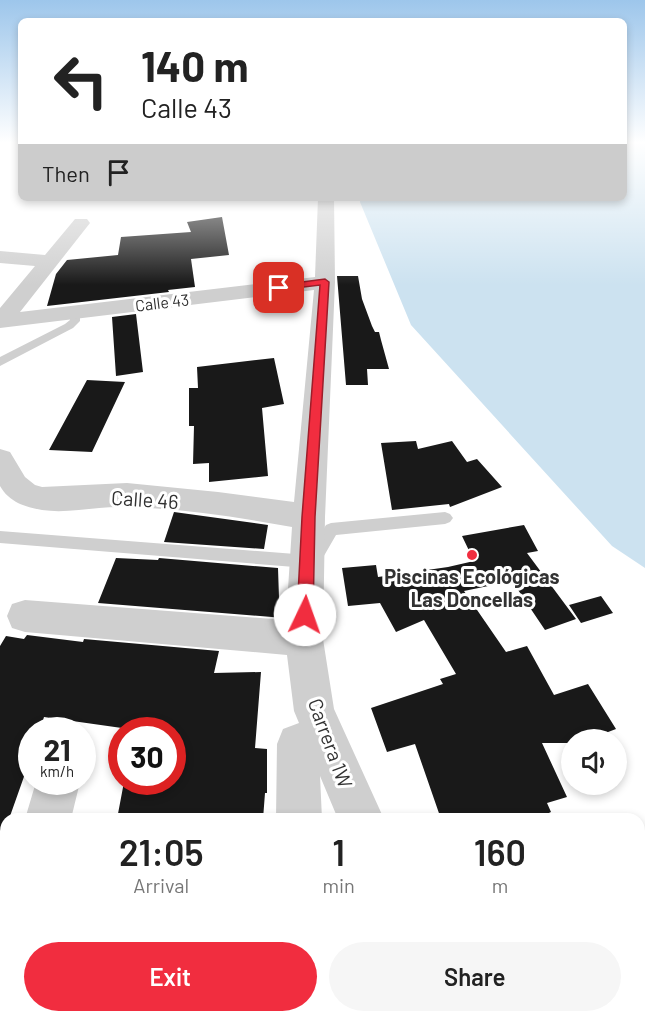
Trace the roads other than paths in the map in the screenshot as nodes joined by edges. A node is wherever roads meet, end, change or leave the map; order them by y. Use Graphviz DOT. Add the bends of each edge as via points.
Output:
graph roads {
  1 [pos="326,201"];
  2 [pos="81,223"];
  3 [pos="0,257"];
  4 [pos="49,261"];
  5 [pos="325,282"];
  6 [pos="75,312"];
  7 [pos="0,321"];
  8 [pos="0,362"];
  9 [pos="0,459"];
  10 [pos="309,517"];
  11 [pos="446,519"];
  12 [pos="0,537"];
  13 [pos="307,565"];
  14 [pos="25,616"];
  15 [pos="304,639"];
  16 [pos="298,744"];
  17 [pos="54,795"];
  18 [pos="50,813"];
  19 [pos="299,813"];
  20 [pos="359,813"];
  1 -- 5 [label="street, Carrera 1W"];
  2 -- 4 [label="street"];
  3 -- 4 [label="street"];
  4 -- 7 [label="street"];
  5 -- 6 [label="street, Calle 43"];
  5 -- 10 [label="street, Carrera 1W"];
  6 -- 7 [label="street, Calle 43"];
  6 -- 8 [label="lane" via="75,321 69,326"];
  9 -- 10 [label="street, Calle 46" via="9,480 32,496 125,495"];
  10 -- 13 [label="street, Carrera 1W"];
  11 -- 13 [label="lane" via="331,529"];
  12 -- 13 [label="lane"];
  13 -- 15 [label="street, Carrera 1W"];
  14 -- 15 [label="street"];
  15 -- 20 [label="street, Carrera 1W" via="314,711"];
  16 -- 19 [label="street"];
  17 -- 18 [label="street"];
}
